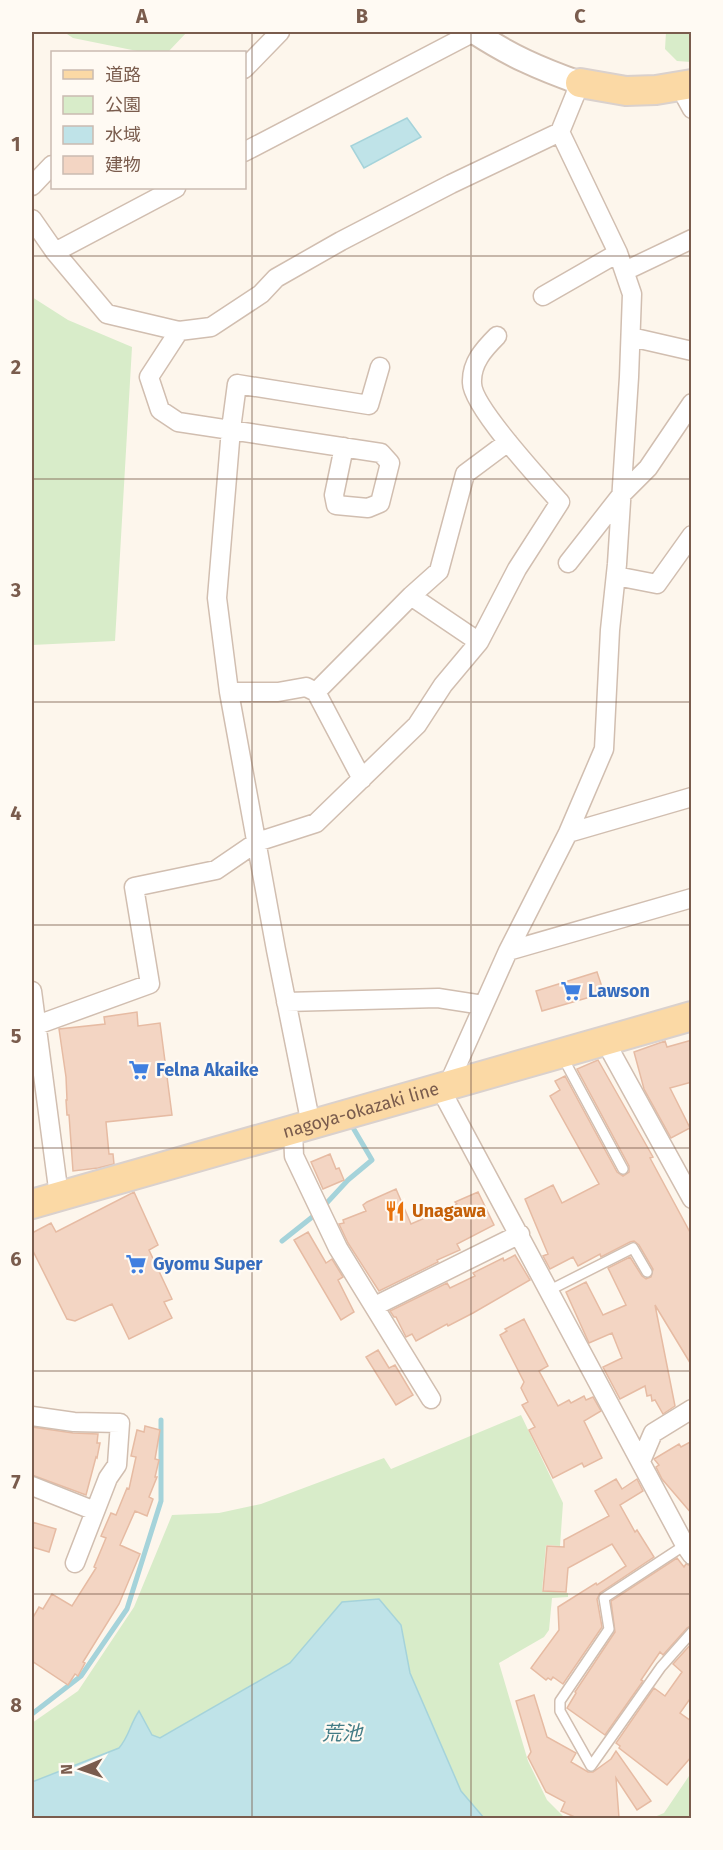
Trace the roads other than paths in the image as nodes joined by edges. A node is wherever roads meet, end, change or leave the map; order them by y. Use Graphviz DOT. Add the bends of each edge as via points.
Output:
graph roads {
  1 [pos="280,32"];
  2 [pos="474,32"];
  3 [pos="246,67"];
  4 [pos="580,83"];
  5 [pos="688,93"];
  6 [pos="560,132"];
  7 [pos="246,151"];
  8 [pos="51,166"];
  9 [pos="32,186"];
  10 [pos="174,189"];
  11 [pos="32,219"];
  12 [pos="692,239"];
  13 [pos="55,252"];
  14 [pos="618,253"];
  15 [pos="625,271"];
  16 [pos="543,296"];
  17 [pos="179,332"];
  18 [pos="497,336"];
  19 [pos="631,337"];
  20 [pos="692,351"];
  21 [pos="380,367"];
  22 [pos="692,403"];
  23 [pos="231,429"];
  24 [pos="508,442"];
  25 [pos="344,447"];
  26 [pos="622,494"];
  27 [pos="692,535"];
  28 [pos="568,563"];
  29 [pos="616,576"];
  30 [pos="411,596"];
  31 [pos="479,642"];
  32 [pos="229,692"];
  33 [pos="316,692"];
  34 [pos="362,778"];
  35 [pos="692,797"];
  36 [pos="568,833"];
  37 [pos="256,842"];
  38 [pos="692,898"];
  39 [pos="508,951"];
  40 [pos="32,991"];
  41 [pos="286,1002"];
  42 [pos="483,1005"];
  43 [pos="692,1016"];
  44 [pos="37,1025"];
  45 [pos="605,1041"];
  46 [pos="561,1053"];
  47 [pos="444,1087"];
  48 [pos="302,1128"];
  49 [pos="623,1169"];
  50 [pos="59,1196"];
  51 [pos="692,1199"];
  52 [pos="32,1204"];
  53 [pos="520,1234"];
  54 [pos="647,1272"];
  55 [pos="546,1292"];
  56 [pos="375,1306"];
  57 [pos="431,1399"];
  58 [pos="692,1409"];
  59 [pos="32,1416"];
  60 [pos="641,1461"];
  61 [pos="32,1486"];
  62 [pos="95,1511"];
  63 [pos="688,1550"];
  64 [pos="75,1563"];
  65 [pos="692,1632"];
  1 -- 3 [label="street"];
  2 -- 4 [label="street" via="534,67"];
  2 -- 7 [label="street"];
  4 -- 5 [label="main road" via="626,91"];
  4 -- 6 [label="street"];
  6 -- 14 [label="street"];
  6 -- 17 [label="street" via="341,241 276,278 261,294 211,327"];
  8 -- 9 [label="street"];
  10 -- 13 [label="street"];
  11 -- 13 [label="street"];
  12 -- 15 [label="street"];
  13 -- 17 [label="street" via="107,314"];
  14 -- 15 [label="street"];
  14 -- 16 [label="street"];
  15 -- 19 [label="street" via="632,294"];
  17 -- 23 [label="street" via="149,376 160,410 178,422"];
  18 -- 24 [label="street" via="472,370 471,387"];
  19 -- 20 [label="street"];
  19 -- 26 [label="street"];
  21 -- 23 [label="street" via="369,405 237,384"];
  22 -- 26 [label="street" via="648,468"];
  23 -- 25 [label="street"];
  23 -- 32 [label="street" via="217,598"];
  24 -- 30 [label="street" via="465,474 439,571"];
  24 -- 31 [label="street" via="560,502 517,569"];
  26 -- 28 [label="street"];
  26 -- 29 [label="street"];
  27 -- 29 [label="street" via="657,584"];
  29 -- 36 [label="street" via="604,749"];
  30 -- 31 [label="street"];
  30 -- 33 [label="street"];
  31 -- 34 [label="street" via="443,685 417,725"];
  32 -- 33 [label="street" via="278,692 306,687"];
  32 -- 37 [label="street"];
  33 -- 34 [label="street"];
  34 -- 37 [label="street" via="316,823"];
  35 -- 36 [label="street"];
  36 -- 39 [label="street"];
  37 -- 41 [label="street"];
  37 -- 44 [label="street" via="216,870 134,887 150,984"];
  38 -- 39 [label="street"];
  39 -- 42 [label="street"];
  40 -- 44 [label="street"];
  41 -- 42 [label="street" via="438,998"];
  41 -- 48 [label="street"];
  42 -- 47 [label="street"];
  43 -- 45 [label="main road, nagoya-okazaki line"];
  44 -- 50 [label="street"];
  45 -- 46 [label="main road, nagoya-okazaki line"];
  45 -- 51 [label="street"];
  46 -- 47 [label="main road, nagoya-okazaki line"];
  46 -- 49 [label="lane"];
  47 -- 48 [label="main road, nagoya-okazaki line"];
  47 -- 53 [label="street"];
  48 -- 50 [label="main road, nagoya-okazaki line"];
  48 -- 56 [label="street" via="294,1156 338,1248"];
  50 -- 52 [label="main road, nagoya-okazaki line"];
  53 -- 55 [label="street"];
  53 -- 56 [label="street"];
  54 -- 55 [label="lane" via="633,1248"];
  55 -- 60 [label="street"];
  56 -- 57 [label="street"];
  58 -- 60 [label="street" via="653,1433"];
  59 -- 62 [label="street" via="120,1423 117,1465"];
  60 -- 63 [label="street"];
  61 -- 62 [label="street"];
  62 -- 64 [label="street"];
  63 -- 65 [label="lane" via="604,1598 609,1629 560,1701 560,1711 591,1766 661,1667"];
}
